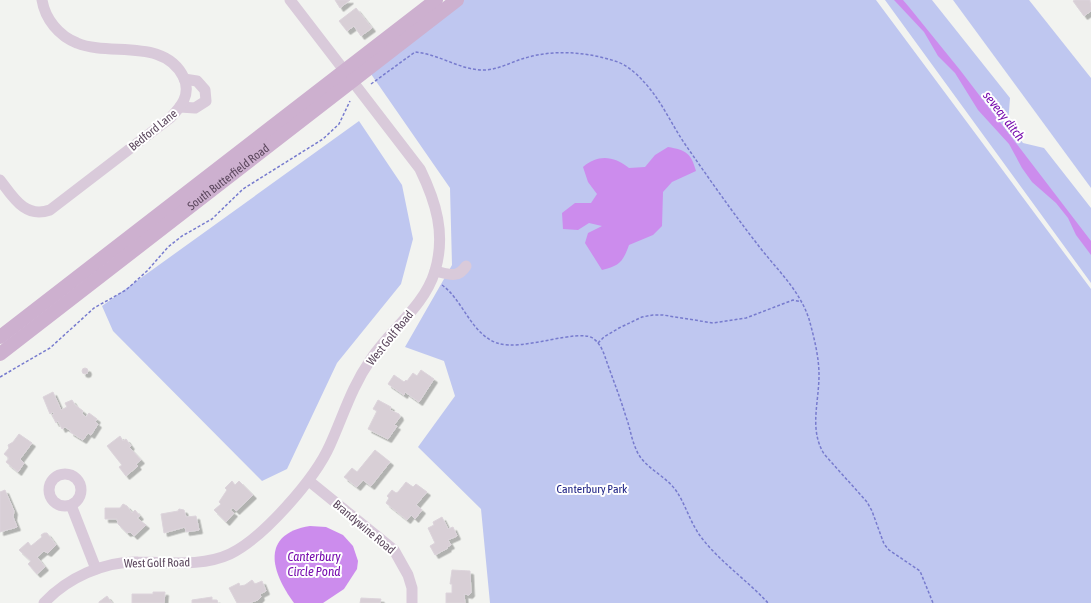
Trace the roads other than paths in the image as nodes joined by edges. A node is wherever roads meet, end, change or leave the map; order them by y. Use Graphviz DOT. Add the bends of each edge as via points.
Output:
graph roads {
  1 [pos="42,0"];
  2 [pos="290,0"];
  3 [pos="436,0"];
  4 [pos="457,0"];
  5 [pos="349,75"];
  6 [pos="184,79"];
  7 [pos="180,107"];
  8 [pos="0,180"];
  9 [pos="466,266"];
  10 [pos="435,271"];
  11 [pos="0,337"];
  12 [pos="0,354"];
  13 [pos="309,481"];
  14 [pos="71,505"];
  15 [pos="96,569"];
  16 [pos="44,603"];
  17 [pos="412,603"];
  1 -- 6 [label="street" via="47,17 67,38 93,48 142,50 169,60 177,66"];
  2 -- 5 [label="street, West Golf Road"];
  3 -- 5 [label="main road, South Butterfield Road"];
  4 -- 5 [label="main road, South Butterfield Road"];
  5 -- 10 [label="street, West Golf Road" via="420,169 432,193 440,228"];
  5 -- 11 [label="main road, South Butterfield Road"];
  5 -- 12 [label="main road, South Butterfield Road"];
  6 -- 7 [label="street, Bedford Lane" via="185,100"];
  6 -- 7 [label="street" via="197,82 205,90 206,101 195,108"];
  7 -- 8 [label="street, Bedford Lane" via="170,118 50,210 34,212 20,205"];
  9 -- 10 [label="street" via="462,273 456,275"];
  10 -- 13 [label="street, West Golf Road" via="420,301 386,339 353,387 330,445"];
  13 -- 15 [label="street, West Golf Road" via="260,532 230,554 200,562 128,562"];
  13 -- 17 [label="street, Brandywine Road" via="394,550 408,575 412,588"];
  14 -- 15 [label="street"];
  15 -- 16 [label="street, West Golf Road" via="61,588"];
}
